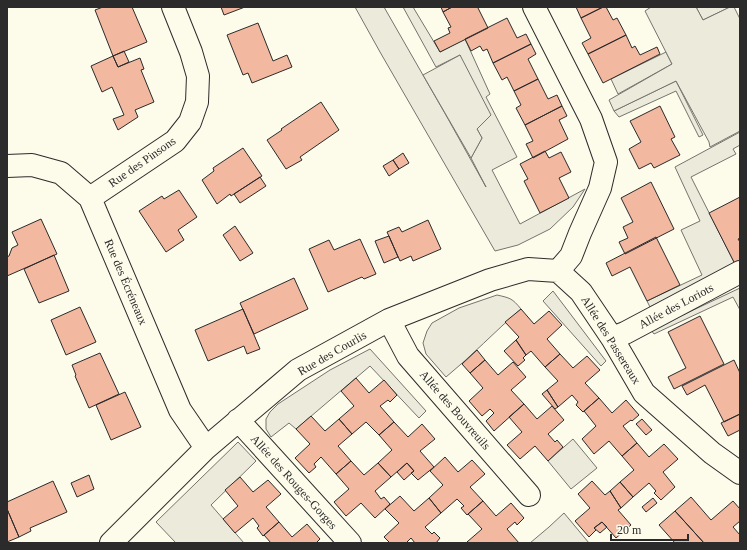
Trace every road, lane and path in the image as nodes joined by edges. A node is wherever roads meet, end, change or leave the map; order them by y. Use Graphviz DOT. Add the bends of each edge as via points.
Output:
graph roads {
  1 [pos="173,7"];
  2 [pos="534,7"];
  3 [pos="7,166"];
  4 [pos="90,198"];
  5 [pos="558,271"];
  6 [pos="740,272"];
  7 [pos="389,320"];
  8 [pos="612,338"];
  9 [pos="238,420"];
  10 [pos="206,448"];
  11 [pos="740,473"];
  12 [pos="528,495"];
  13 [pos="111,543"];
  14 [pos="350,543"];
  1 -- 4 [label="street, Rue des Pinsons" via="198,76 197,102 190,122 175,141"];
  2 -- 5 [label="street" via="591,119 606,162 600,188 571,256"];
  3 -- 4 [label="street, Rue des Écréneaux" via="32,165 61,173"];
  4 -- 10 [label="street, Rue des Écréneaux" via="180,410"];
  5 -- 7 [label="street, Rue des Courlis" via="520,271 490,280"];
  5 -- 8 [label="street, Allée des Passereaux" via="581,292"];
  6 -- 8 [label="street, Allée des Loriots"];
  7 -- 9 [label="street, Rue des Courlis" via="298,370"];
  7 -- 12 [label="street, Allée des Bouvreuils" via="408,356"];
  8 -- 11 [label="street, Allée des Passereaux" via="644,393"];
  9 -- 10 [label="street, Rue des Courlis"];
  9 -- 14 [label="street, Allée des Rouges-Gorges"];
  10 -- 13 [label="street, Rue des Courlis"];
}
